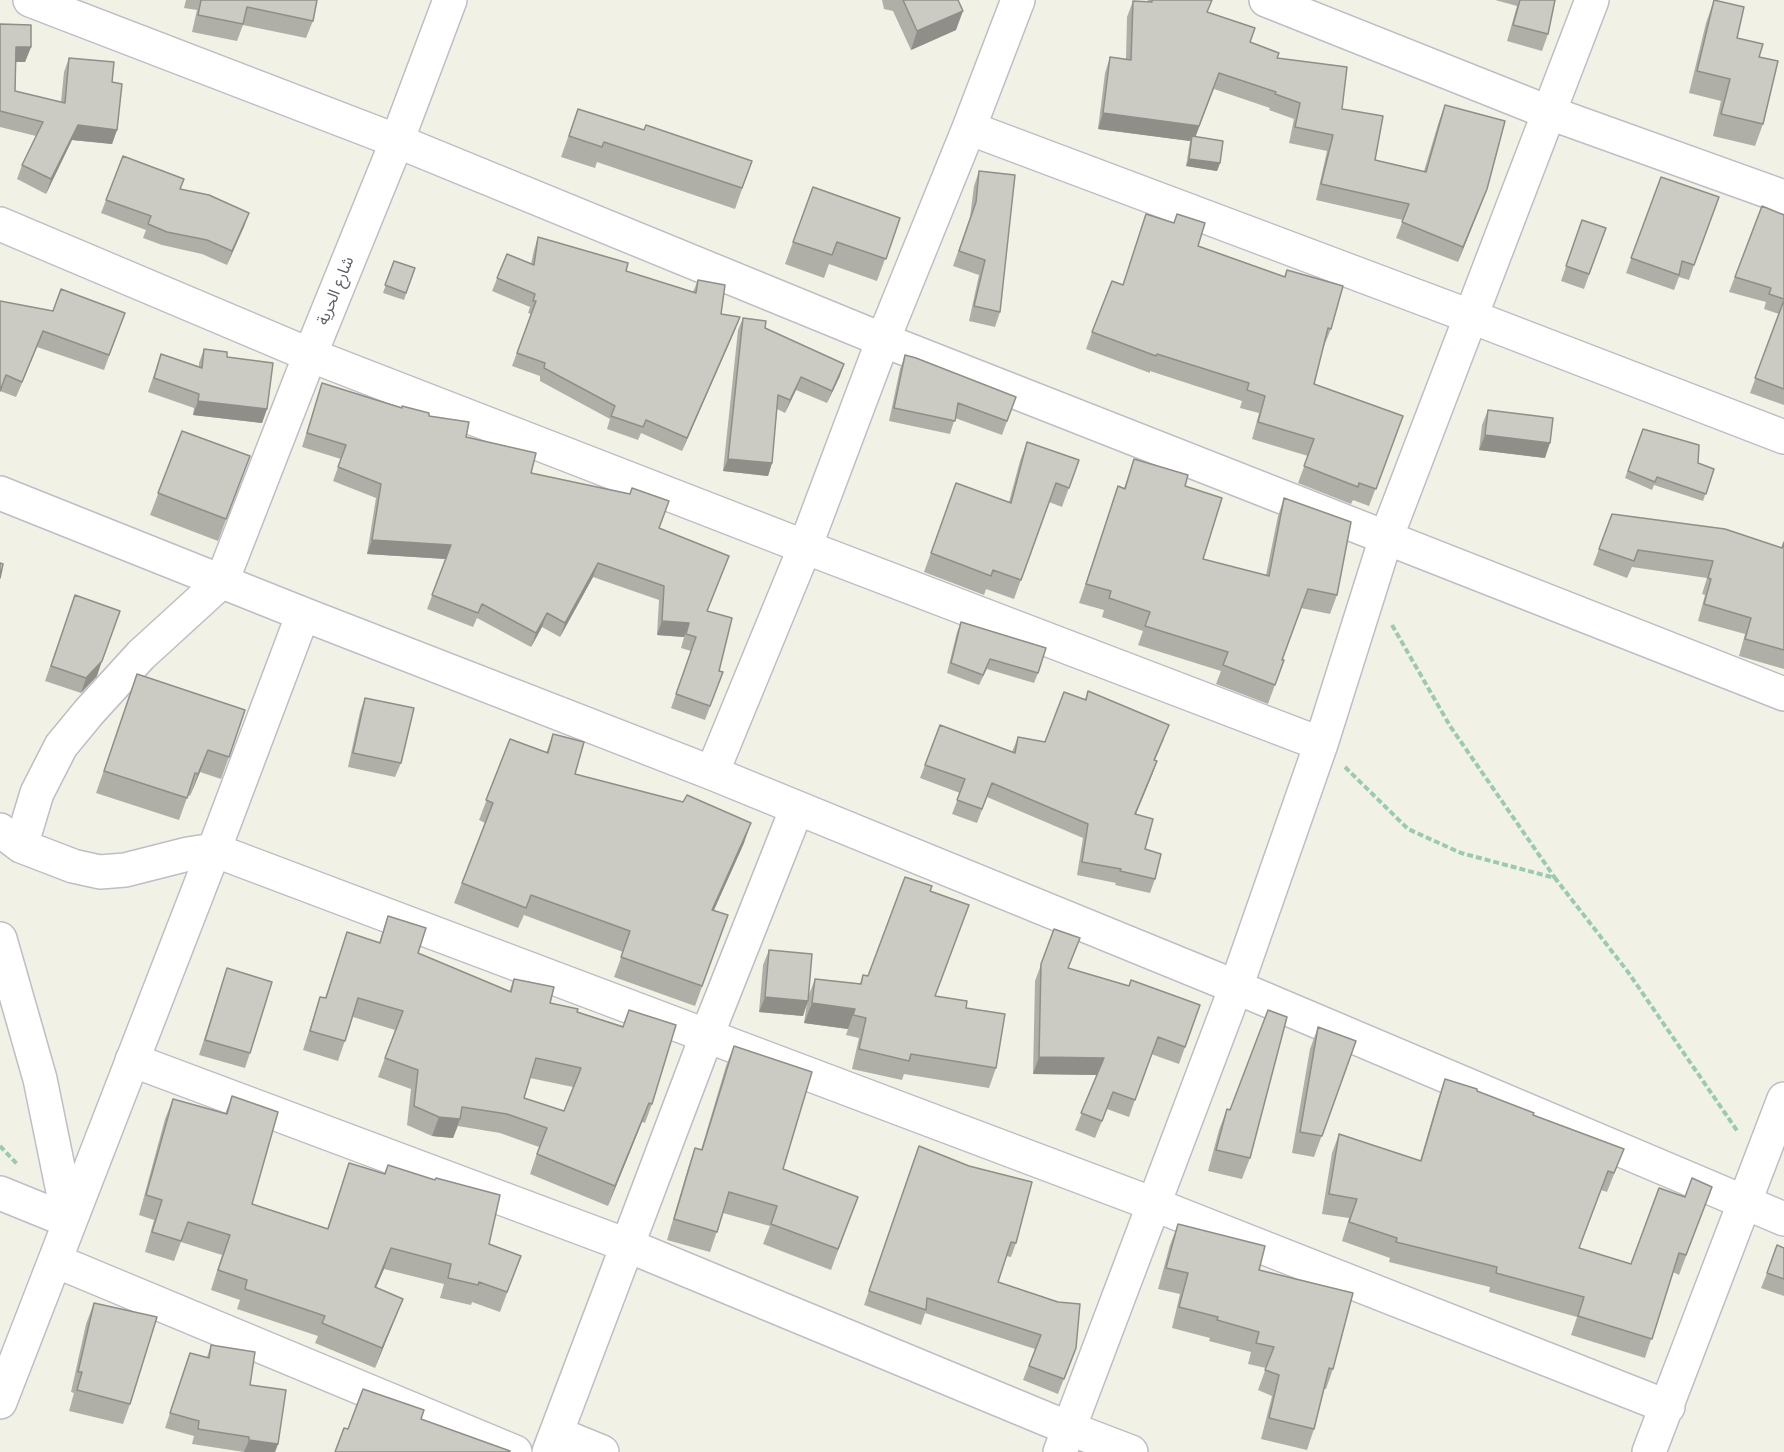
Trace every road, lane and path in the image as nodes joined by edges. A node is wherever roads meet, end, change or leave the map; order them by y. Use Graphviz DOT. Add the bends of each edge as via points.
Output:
graph roads {
  1 [pos="30,0"];
  2 [pos="450,0"];
  3 [pos="1017,0"];
  4 [pos="1266,0"];
  5 [pos="1592,0"];
  6 [pos="1550,113"];
  7 [pos="969,128"];
  8 [pos="397,141"];
  9 [pos="1784,197"];
  10 [pos="0,224"];
  11 [pos="1472,317"];
  12 [pos="884,340"];
  13 [pos="310,355"];
  14 [pos="1784,437"];
  15 [pos="0,493"];
  16 [pos="1386,538"];
  17 [pos="805,547"];
  18 [pos="222,581"];
  19 [pos="1371,588"];
  20 [pos="303,614"];
  21 [pos="1784,694"];
  22 [pos="1321,744"];
  23 [pos="712,773"];
  24 [pos="797,808"];
  25 [pos="11,838"];
  26 [pos="214,850"];
  27 [pos="1555,878"];
  28 [pos="0,939"];
  29 [pos="1236,987"];
  30 [pos="707,1035"];
  31 [pos="132,1060"];
  32 [pos="1784,1099"];
  33 [pos="1759,1163"];
  34 [pos="0,1193"];
  35 [pos="1744,1203"];
  36 [pos="1153,1204"];
  37 [pos="1784,1218"];
  38 [pos="69,1221"];
  39 [pos="629,1246"];
  40 [pos="56,1261"];
  41 [pos="0,1402"];
  42 [pos="1668,1407"];
  43 [pos="1064,1440"];
  44 [pos="554,1443"];
  45 [pos="514,1452"];
  46 [pos="602,1452"];
  47 [pos="1131,1452"];
  48 [pos="1649,1452"];
  1 -- 8 [label="street"];
  2 -- 8 [label="street, شارع الحرية"];
  3 -- 7 [label="street"];
  4 -- 6 [label="street"];
  5 -- 6 [label="street"];
  6 -- 9 [label="street"];
  6 -- 11 [label="street"];
  7 -- 11 [label="street"];
  7 -- 12 [label="street"];
  8 -- 12 [label="street"];
  8 -- 13 [label="street, شارع الحرية"];
  10 -- 13 [label="street"];
  11 -- 14 [label="street"];
  11 -- 16 [label="street"];
  12 -- 16 [label="street"];
  12 -- 17 [label="street"];
  13 -- 17 [label="street"];
  13 -- 18 [label="street, شارع الحرية"];
  15 -- 18 [label="street"];
  16 -- 19 [label="street"];
  16 -- 21 [label="street"];
  17 -- 22 [label="street"];
  17 -- 23 [label="street"];
  18 -- 20 [label="street"];
  18 -- 25 [label="street" via="141,655 88,712 61,746"];
  19 -- 22 [label="street"];
  19 -- 27 [label="path" via="1450,726"];
  20 -- 23 [label="street"];
  20 -- 26 [label="street"];
  22 -- 27 [label="path" via="1408,829 1461,853"];
  22 -- 29 [label="street"];
  23 -- 24 [label="street"];
  24 -- 29 [label="street"];
  24 -- 30 [label="street"];
  25 -- 26 [label="street" via="73,866 100,872"];
  26 -- 30 [label="street"];
  26 -- 31 [label="street"];
  27 -- 33 [label="path" via="1628,972"];
  28 -- 38 [label="street" via="40,1079"];
  29 -- 35 [label="street"];
  29 -- 36 [label="street"];
  30 -- 36 [label="street"];
  30 -- 39 [label="street"];
  31 -- 38 [label="street"];
  31 -- 39 [label="street"];
  32 -- 33 [label="street"];
  33 -- 35 [label="street"];
  34 -- 38 [label="street"];
  35 -- 37 [label="street"];
  35 -- 42 [label="street"];
  36 -- 42 [label="street"];
  36 -- 43 [label="street"];
  38 -- 40 [label="street"];
  39 -- 43 [label="street"];
  39 -- 44 [label="street"];
  40 -- 41 [label="street"];
  40 -- 45 [label="street"];
  42 -- 48 [label="street"];
  43 -- 47 [label="street"];
  44 -- 46 [label="street"];
}
